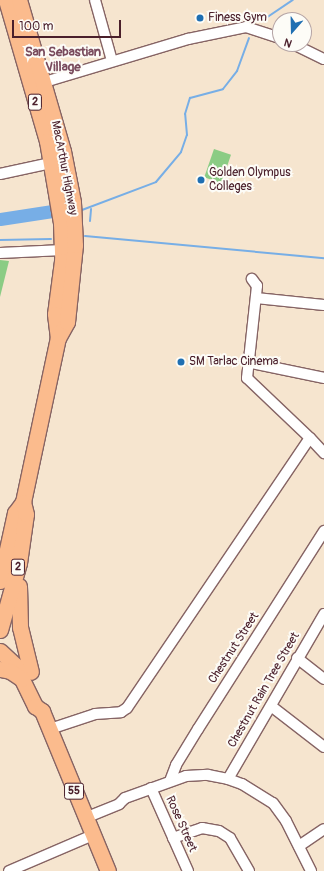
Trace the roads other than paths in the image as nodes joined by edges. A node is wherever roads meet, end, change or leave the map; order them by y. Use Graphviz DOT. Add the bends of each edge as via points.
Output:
graph roads {
  1 [pos="6,0"];
  2 [pos="19,0"];
  3 [pos="95,0"];
  4 [pos="272,34"];
  5 [pos="310,52"];
  6 [pos="324,59"];
  7 [pos="112,61"];
  8 [pos="37,84"];
  9 [pos="51,163"];
  10 [pos="0,174"];
  11 [pos="63,250"];
  12 [pos="0,253"];
  13 [pos="252,279"];
  14 [pos="256,298"];
  15 [pos="324,305"];
  16 [pos="58,338"];
  17 [pos="247,362"];
  18 [pos="324,378"];
  19 [pos="310,438"];
  20 [pos="324,453"];
  21 [pos="23,502"];
  22 [pos="324,531"];
  23 [pos="4,548"];
  24 [pos="18,563"];
  25 [pos="0,581"];
  26 [pos="324,614"];
  27 [pos="0,630"];
  28 [pos="0,640"];
  29 [pos="0,651"];
  30 [pos="297,658"];
  31 [pos="0,669"];
  32 [pos="27,676"];
  33 [pos="324,678"];
  34 [pos="271,706"];
  35 [pos="50,729"];
  36 [pos="324,747"];
  37 [pos="228,779"];
  38 [pos="170,781"];
  39 [pos="151,788"];
  40 [pos="85,818"];
  41 [pos="324,830"];
  42 [pos="92,835"];
  43 [pos="173,838"];
  44 [pos="299,846"];
  45 [pos="9,871"];
  46 [pos="108,871"];
  47 [pos="188,871"];
  48 [pos="249,871"];
  49 [pos="311,871"];
  1 -- 8 [label="highway, MacArthur Highway / 2"];
  2 -- 8 [label="highway, MacArthur Highway / 2"];
  3 -- 7 [label="street"];
  4 -- 7 [label="street" via="246,27"];
  5 -- 6 [label="street"];
  7 -- 8 [label="street"];
  8 -- 9 [label="highway, MacArthur Highway / 2"];
  8 -- 16 [label="highway, MacArthur Highway / 2" via="63,151 74,222 74,259 67,322"];
  9 -- 10 [label="street"];
  9 -- 11 [label="highway, MacArthur Highway / 2" via="62,223"];
  11 -- 12 [label="street"];
  11 -- 16 [label="highway, MacArthur Highway / 2" via="55,314"];
  13 -- 14 [label="street" via="257,283"];
  14 -- 15 [label="street"];
  14 -- 17 [label="street"];
  16 -- 21 [label="highway, MacArthur Highway / 2"];
  17 -- 18 [label="street"];
  17 -- 19 [label="street" via="246,375 249,381"];
  19 -- 20 [label="street"];
  19 -- 35 [label="street" via="127,708 121,712 96,714"];
  21 -- 23 [label="highway, MacArthur Highway / 2" via="16,513"];
  21 -- 24 [label="highway, MacArthur Highway / 2" via="26,514"];
  22 -- 38 [label="street, Chestnut Street" via="198,729 176,765"];
  23 -- 25 [label="highway, MacArthur Highway / 2"];
  24 -- 27 [label="highway, MacArthur Highway / 2"];
  24 -- 32 [label="highway" via="20,627"];
  26 -- 30 [label="street, Chestnut Rain Tree Street"];
  28 -- 32 [label="highway, 55" via="19,654"];
  29 -- 32 [label="highway, 55"];
  30 -- 33 [label="street"];
  30 -- 34 [label="street, Chestnut Rain Tree Street"];
  31 -- 32 [label="highway"];
  32 -- 35 [label="highway, 55" via="44,704 42,711"];
  34 -- 36 [label="street"];
  34 -- 37 [label="street, Chestnut Rain Tree Street"];
  35 -- 40 [label="highway, 55"];
  37 -- 38 [label="street" via="186,776"];
  37 -- 44 [label="street" via="273,803"];
  38 -- 39 [label="street"];
  39 -- 40 [label="street" via="129,798 125,804"];
  39 -- 43 [label="street, Rose Street"];
  40 -- 42 [label="highway, 55"];
  41 -- 44 [label="street"];
  42 -- 45 [label="street"];
  42 -- 46 [label="highway, 55"];
  43 -- 47 [label="street, Rose Street"];
  43 -- 48 [label="street" via="202,828 219,831 230,838"];
  44 -- 49 [label="street"];
}
